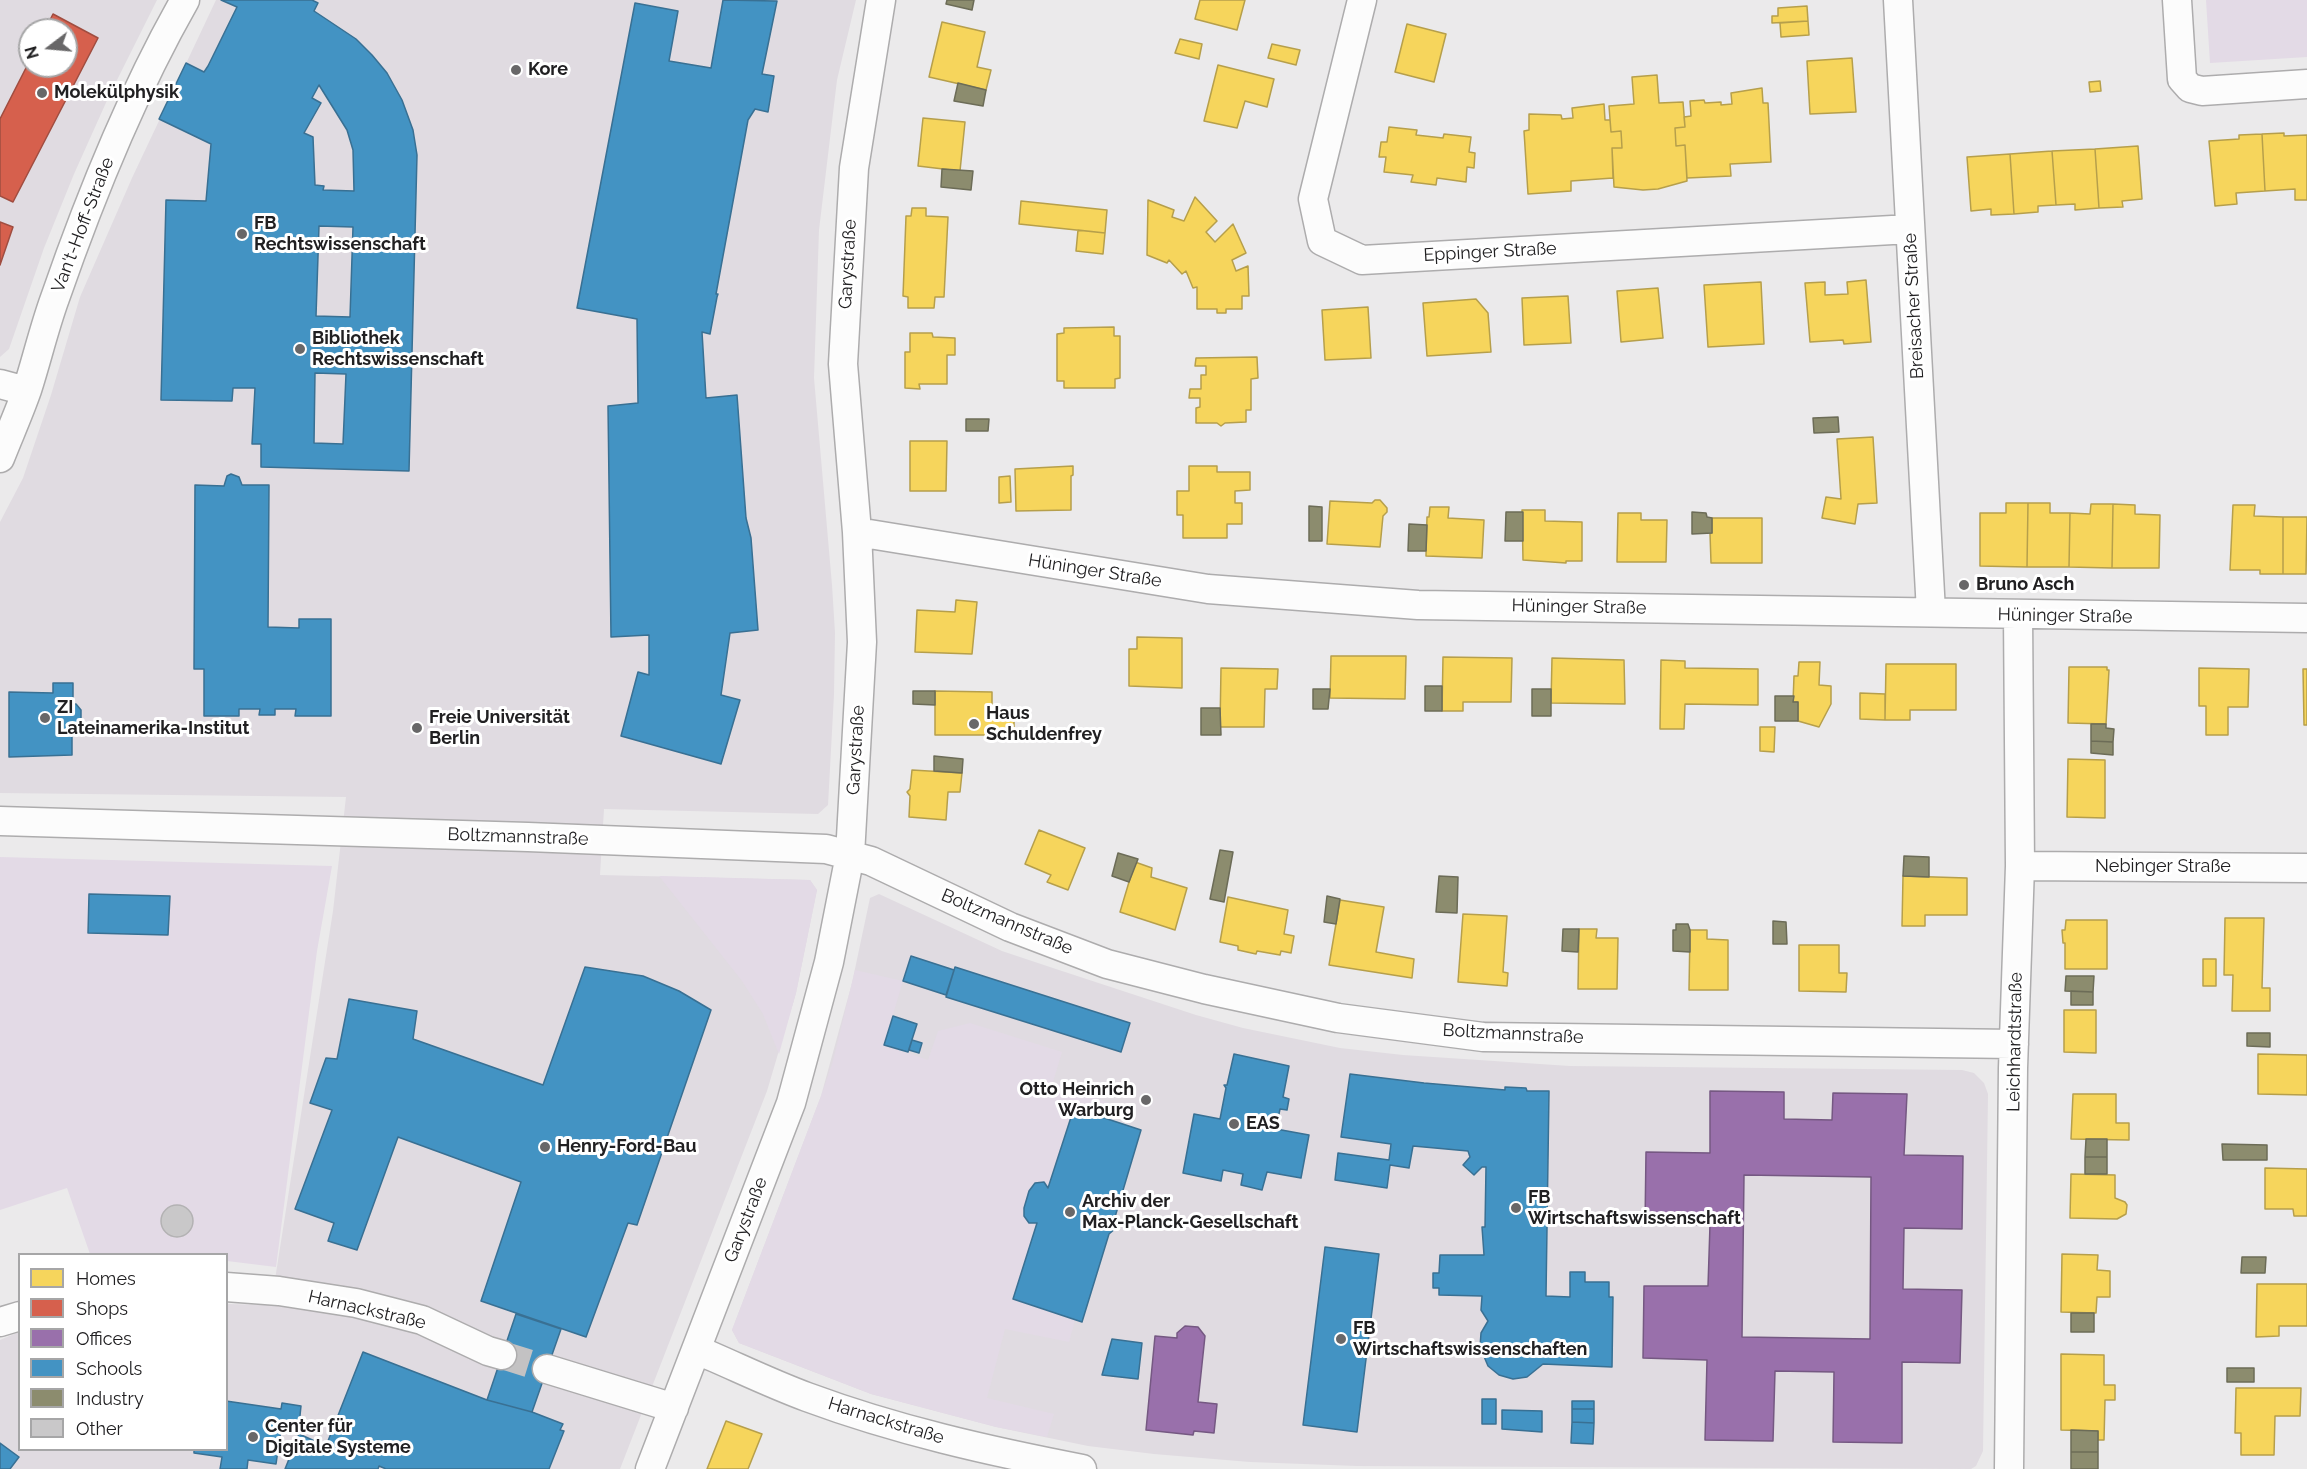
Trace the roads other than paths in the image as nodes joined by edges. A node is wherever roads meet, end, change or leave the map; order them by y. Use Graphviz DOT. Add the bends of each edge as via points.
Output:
graph roads {
  1 [pos="185,0"];
  2 [pos="881,0"];
  3 [pos="1362,0"];
  4 [pos="1898,0"];
  5 [pos="2177,0"];
  6 [pos="2307,84"];
  7 [pos="1910,229"];
  8 [pos="13,387"];
  9 [pos="0,458"];
  10 [pos="857,532"];
  11 [pos="1931,612"];
  12 [pos="2018,615"];
  13 [pos="2307,618"];
  14 [pos="0,821"];
  15 [pos="849,855"];
  16 [pos="2020,866"];
  17 [pos="2307,868"];
  18 [pos="2014,1044"];
  19 [pos="228,1287"];
  20 [pos="18,1317"];
  21 [pos="0,1322"];
  22 [pos="697,1350"];
  23 [pos="502,1355"];
  24 [pos="547,1369"];
  25 [pos="674,1408"];
  26 [pos="650,1469"];
  27 [pos="1082,1469"];
  28 [pos="2009,1469"];
  1 -- 8 [label="street, Van't-Hoff-Straße" via="131,105 55,298"];
  2 -- 10 [label="street, Garystraße" via="854,168 847,266 843,364"];
  3 -- 7 [label="street, Eppinger Straße" via="1313,199 1322,241 1362,260"];
  4 -- 7 [label="street, Breisacher Straße"];
  5 -- 6 [label="street" via="2182,79 2190,88 2202,91"];
  7 -- 11 [label="street, Breisacher Straße"];
  8 -- 9 [label="street, Van't-Hoff-Straße"];
  10 -- 11 [label="street, Hüninger Straße" via="1243,592 1419,605"];
  10 -- 15 [label="street, Garystraße" via="862,642"];
  11 -- 12 [label="street, Hüninger Straße"];
  12 -- 13 [label="street, Hüninger Straße"];
  12 -- 16 [label="street, Leichhardtstraße"];
  14 -- 15 [label="street, Boltzmannstraße" via="528,837 826,849"];
  15 -- 18 [label="street, Boltzmannstraße" via="871,861 1010,927 1107,964 1338,1018 1483,1036"];
  15 -- 22 [label="street, Garystraße" via="829,963 791,1103"];
  16 -- 17 [label="street, Nebinger Straße"];
  16 -- 18 [label="street, Leichhardtstraße"];
  18 -- 28 [label="street, Leichhardtstraße"];
  19 -- 23 [label="street, Harnackstraße" via="279,1290 356,1303 422,1320"];
  20 -- 21 [label="street"];
  22 -- 25 [label="street, Garystraße"];
  22 -- 27 [label="street, Harnackstraße" via="806,1397 898,1426 991,1451"];
  24 -- 25 [label="street"];
  25 -- 26 [label="street, Garystraße"];
}
